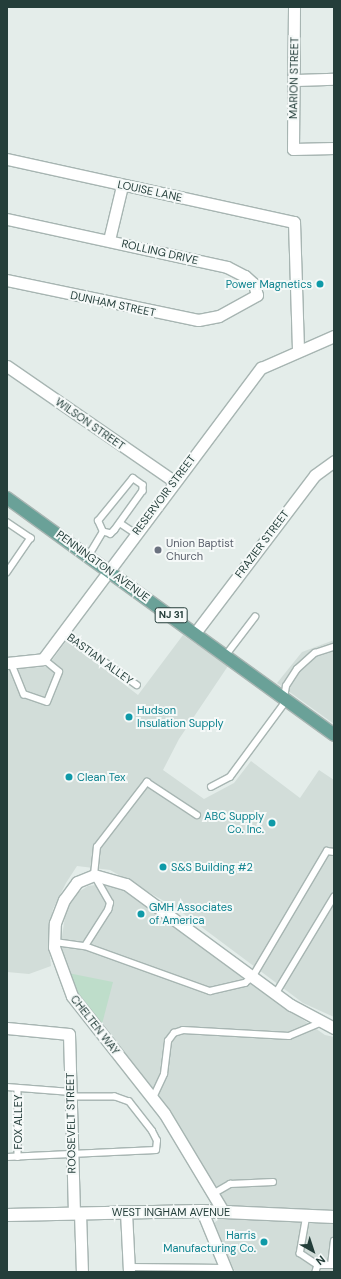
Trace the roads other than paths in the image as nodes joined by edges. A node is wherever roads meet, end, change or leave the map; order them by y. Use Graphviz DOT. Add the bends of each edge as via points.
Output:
graph roads {
  1 [pos="294,7"];
  2 [pos="334,79"];
  3 [pos="296,80"];
  4 [pos="334,148"];
  5 [pos="7,159"];
  6 [pos="122,186"];
  7 [pos="7,219"];
  8 [pos="109,240"];
  9 [pos="7,280"];
  10 [pos="219,316"];
  11 [pos="334,336"];
  12 [pos="298,351"];
  13 [pos="7,366"];
  14 [pos="334,461"];
  15 [pos="174,481"];
  16 [pos="7,498"];
  17 [pos="7,522"];
  18 [pos="120,522"];
  19 [pos="103,532"];
  20 [pos="135,533"];
  21 [pos="89,555"];
  22 [pos="108,569"];
  23 [pos="7,573"];
  24 [pos="255,617"];
  25 [pos="63,632"];
  26 [pos="195,633"];
  27 [pos="334,647"];
  28 [pos="226,656"];
  29 [pos="43,659"];
  30 [pos="9,662"];
  31 [pos="137,685"];
  32 [pos="284,698"];
  33 [pos="334,735"];
  34 [pos="211,786"];
  35 [pos="197,815"];
  36 [pos="334,852"];
  37 [pos="94,875"];
  38 [pos="334,897"];
  39 [pos="55,942"];
  40 [pos="85,946"];
  41 [pos="253,976"];
  42 [pos="276,993"];
  43 [pos="319,1023"];
  44 [pos="7,1028"];
  45 [pos="334,1028"];
  46 [pos="7,1087"];
  47 [pos="18,1088"];
  48 [pos="71,1094"];
  49 [pos="153,1098"];
  50 [pos="72,1155"];
  51 [pos="7,1157"];
  52 [pos="18,1157"];
  53 [pos="273,1182"];
  54 [pos="213,1194"];
  55 [pos="202,1211"];
  56 [pos="223,1211"];
  57 [pos="126,1212"];
  58 [pos="77,1213"];
  59 [pos="7,1215"];
  60 [pos="307,1215"];
  61 [pos="334,1216"];
  62 [pos="334,1241"];
  63 [pos="318,1265"];
  64 [pos="332,1265"];
  65 [pos="129,1270"];
  66 [pos="226,1270"];
  67 [pos="82,1272"];
  68 [pos="316,1272"];
  1 -- 3 [label="street, MARION STREET"];
  2 -- 3 [label="street"];
  3 -- 4 [label="street, MARION STREET" via="293,149"];
  5 -- 6 [label="street, LOUISE LANE"];
  6 -- 8 [label="street"];
  6 -- 12 [label="street, LOUISE LANE" via="294,222"];
  7 -- 8 [label="street, ROLLING DRIVE"];
  8 -- 10 [label="street, ROLLING DRIVE" via="227,267 245,276 254,284 257,296"];
  9 -- 10 [label="street, DUNHAM STREET" via="198,320"];
  11 -- 12 [label="street, RESERVOIR STREET"];
  12 -- 15 [label="street, RESERVOIR STREET" via="258,371"];
  13 -- 15 [label="street, WILSON STREET"];
  14 -- 26 [label="street, FRAZIER STREET" via="314,475"];
  15 -- 20 [label="street, RESERVOIR STREET"];
  16 -- 21 [label="main road, PENNINGTON AVENUE / NJ 31"];
  17 -- 23 [label="lane" via="31,538"];
  18 -- 19 [label="lane" via="110,534"];
  18 -- 19 [label="lane" via="144,488 133,478 98,521"];
  18 -- 20 [label="lane"];
  19 -- 21 [label="lane"];
  20 -- 22 [label="street, RESERVOIR STREET"];
  21 -- 22 [label="main road, PENNINGTON AVENUE / NJ 31"];
  22 -- 25 [label="street, RESERVOIR STREET"];
  22 -- 26 [label="main road, PENNINGTON AVENUE / NJ 31"];
  24 -- 28 [label="lane"];
  25 -- 29 [label="street, RESERVOIR STREET"];
  25 -- 31 [label="lane, BASTIAN ALLEY"];
  26 -- 28 [label="main road, PENNINGTON AVENUE / NJ 31"];
  27 -- 32 [label="lane" via="306,659 286,686"];
  28 -- 32 [label="main road, PENNINGTON AVENUE / NJ 31"];
  29 -- 30 [label="street"];
  29 -- 30 [label="lane" via="59,672 47,702 24,694"];
  32 -- 33 [label="main road, PENNINGTON AVENUE / NJ 31"];
  32 -- 34 [label="lane" via="230,777"];
  35 -- 37 [label="lane" via="147,782 97,847"];
  36 -- 41 [label="lane" via="327,851"];
  37 -- 39 [label="street, CHELTEN WAY" via="77,882 64,900 55,923"];
  37 -- 40 [label="lane" via="110,903"];
  37 -- 41 [label="street" via="126,884"];
  38 -- 42 [label="lane"];
  39 -- 40 [label="lane"];
  39 -- 49 [label="street, CHELTEN WAY" via="56,958 72,996"];
  40 -- 41 [label="lane" via="210,991 232,988"];
  41 -- 42 [label="street"];
  42 -- 43 [label="street"];
  43 -- 45 [label="street"];
  43 -- 49 [label="lane" via="289,1036 183,1030 174,1033 168,1041 164,1074"];
  44 -- 48 [label="street, ROOSEVELT STREET" via="70,1034"];
  46 -- 47 [label="lane"];
  47 -- 48 [label="lane"];
  47 -- 52 [label="lane, FOX ALLEY"];
  48 -- 50 [label="street, ROOSEVELT STREET"];
  48 -- 50 [label="lane" via="115,1097 129,1102 152,1131 158,1146 152,1153"];
  49 -- 54 [label="street, CHELTEN WAY"];
  50 -- 52 [label="lane"];
  50 -- 58 [label="street, ROOSEVELT STREET"];
  51 -- 52 [label="lane"];
  53 -- 54 [label="lane" via="230,1184"];
  54 -- 56 [label="street, CHELTEN WAY"];
  55 -- 56 [label="street, WEST INGHAM AVENUE"];
  55 -- 57 [label="street, WEST INGHAM AVENUE"];
  55 -- 66 [label="street"];
  56 -- 60 [label="street, WEST INGHAM AVENUE"];
  57 -- 58 [label="street, WEST INGHAM AVENUE"];
  57 -- 65 [label="street"];
  58 -- 59 [label="street, WEST INGHAM AVENUE"];
  58 -- 67 [label="street, ROOSEVELT STREET"];
  60 -- 61 [label="street, WEST INGHAM AVENUE"];
  60 -- 63 [label="lane" via="300,1253"];
  62 -- 64 [label="lane"];
  63 -- 64 [label="lane"];
  63 -- 68 [label="lane"];
  65 -- 66 [label="lane"];
}
